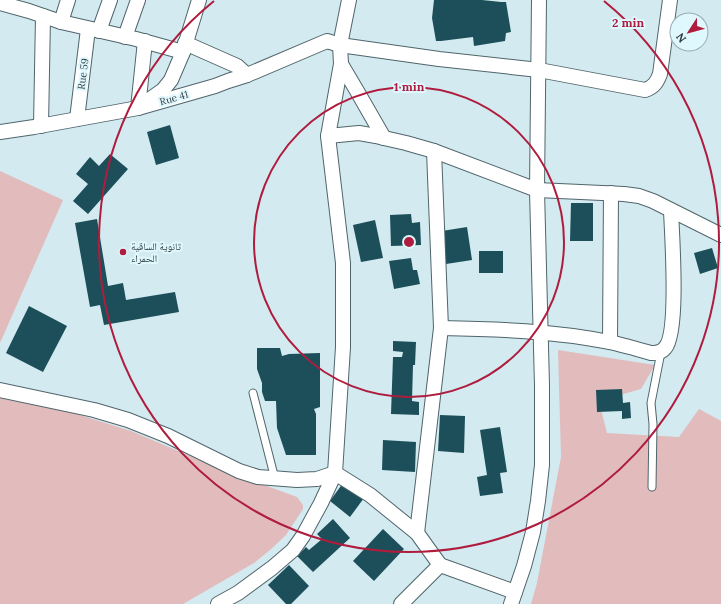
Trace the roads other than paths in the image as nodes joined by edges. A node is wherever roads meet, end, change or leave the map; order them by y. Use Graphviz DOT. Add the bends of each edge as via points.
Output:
graph roads {
  1 [pos="68,0"];
  2 [pos="110,0"];
  3 [pos="138,0"];
  4 [pos="199,0"];
  5 [pos="350,0"];
  6 [pos="539,0"];
  7 [pos="670,0"];
  8 [pos="0,3"];
  9 [pos="30,5"];
  10 [pos="43,16"];
  11 [pos="61,22"];
  12 [pos="93,30"];
  13 [pos="125,37"];
  14 [pos="145,41"];
  15 [pos="340,45"];
  16 [pos="184,48"];
  17 [pos="341,64"];
  18 [pos="539,70"];
  19 [pos="248,75"];
  20 [pos="138,108"];
  21 [pos="77,119"];
  22 [pos="41,126"];
  23 [pos="0,132"];
  24 [pos="328,136"];
  25 [pos="384,138"];
  26 [pos="434,151"];
  27 [pos="538,190"];
  28 [pos="611,193"];
  29 [pos="671,211"];
  30 [pos="721,235"];
  31 [pos="441,328"];
  32 [pos="540,333"];
  33 [pos="610,342"];
  34 [pos="661,351"];
  35 [pos="0,390"];
  36 [pos="253,393"];
  37 [pos="335,473"];
  38 [pos="275,479"];
  39 [pos="652,487"];
  40 [pos="417,533"];
  41 [pos="440,565"];
  42 [pos="513,598"];
  43 [pos="218,604"];
  44 [pos="402,604"];
  1 -- 11 [label="street"];
  2 -- 12 [label="street, Rue 59"];
  3 -- 13 [label="street"];
  4 -- 16 [label="street"];
  5 -- 15 [label="street"];
  6 -- 18 [label="street"];
  7 -- 18 [label="street, Rue 41" via="660,74 650,88 645,90"];
  8 -- 9 [label="street"];
  9 -- 10 [label="street"];
  10 -- 11 [label="street"];
  10 -- 22 [label="street"];
  11 -- 12 [label="street"];
  12 -- 13 [label="street"];
  12 -- 21 [label="street, Rue 59"];
  13 -- 14 [label="street"];
  14 -- 16 [label="street"];
  14 -- 20 [label="street"];
  15 -- 17 [label="street"];
  15 -- 18 [label="street, Rue 41"];
  15 -- 19 [label="street, Rue 41" via="327,41"];
  16 -- 19 [label="street" via="237,66"];
  16 -- 20 [label="street" via="166,87"];
  17 -- 24 [label="street"];
  17 -- 25 [label="street"];
  18 -- 27 [label="street"];
  19 -- 20 [label="street, Rue 41"];
  20 -- 21 [label="street, Rue 41"];
  21 -- 22 [label="street, Rue 41"];
  22 -- 23 [label="street, Rue 41"];
  24 -- 25 [label="street" via="359,133"];
  24 -- 37 [label="street" via="343,263 343,347"];
  25 -- 26 [label="street"];
  26 -- 27 [label="street"];
  26 -- 31 [label="street"];
  27 -- 28 [label="street"];
  27 -- 32 [label="street"];
  28 -- 29 [label="street" via="645,198"];
  28 -- 33 [label="street"];
  29 -- 30 [label="street"];
  29 -- 34 [label="street" via="673,314 670,338 665,349"];
  31 -- 32 [label="street"];
  31 -- 40 [label="street"];
  32 -- 33 [label="street"];
  32 -- 42 [label="street" via="542,465 533,532"];
  33 -- 34 [label="street" via="651,353"];
  34 -- 39 [label="lane" via="651,403"];
  35 -- 38 [label="street" via="128,420 168,436 239,471"];
  36 -- 38 [label="lane"];
  37 -- 38 [label="street" via="317,479"];
  37 -- 40 [label="street" via="370,495"];
  37 -- 43 [label="street" via="321,503 293,550 238,593"];
  40 -- 41 [label="street"];
  41 -- 42 [label="street"];
  41 -- 44 [label="street"];
}
